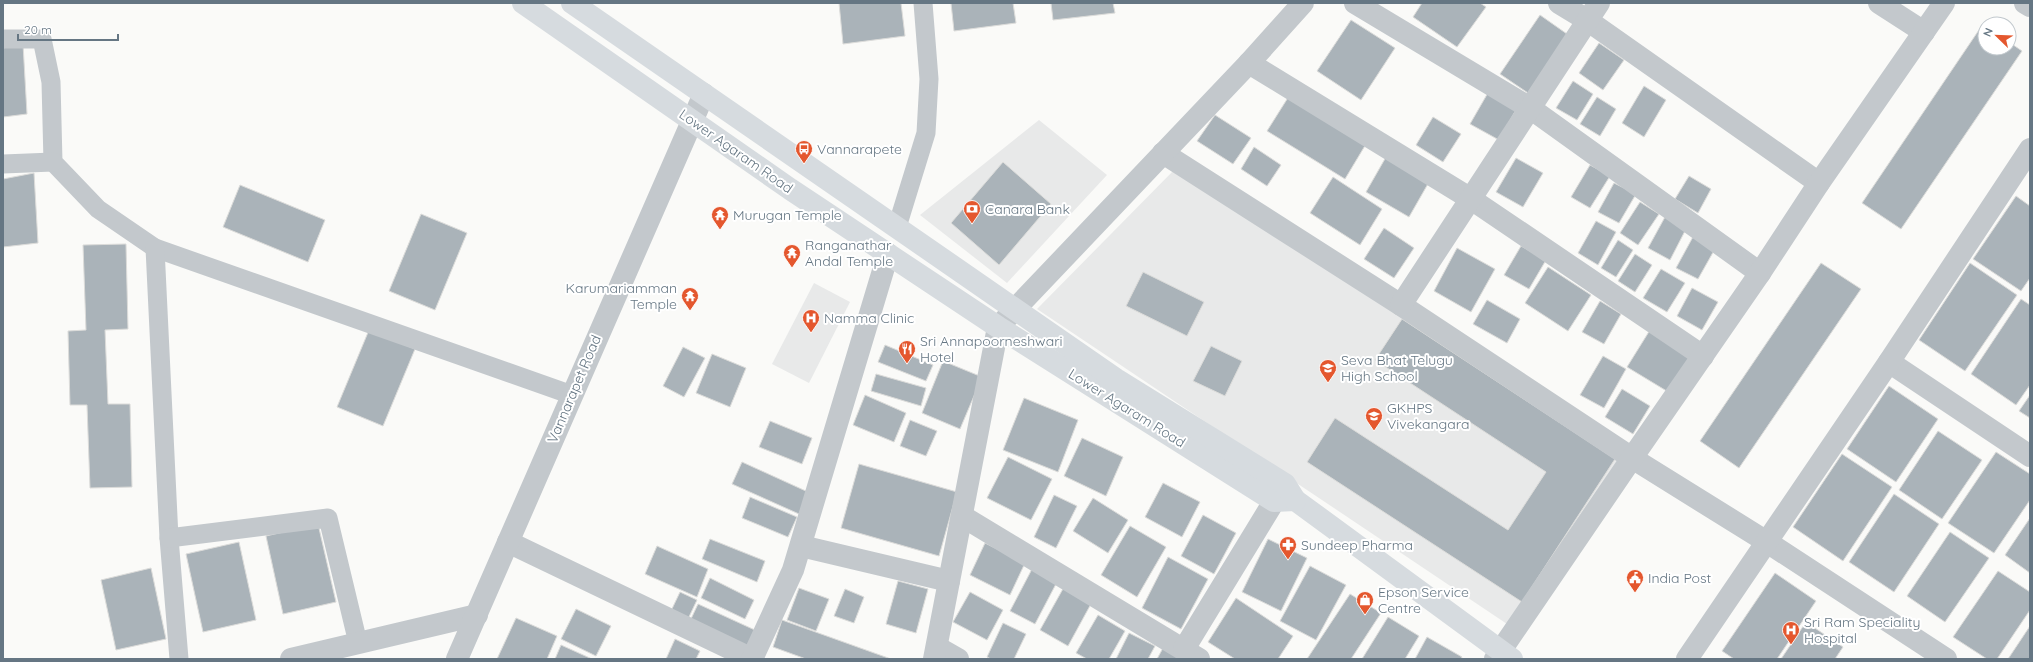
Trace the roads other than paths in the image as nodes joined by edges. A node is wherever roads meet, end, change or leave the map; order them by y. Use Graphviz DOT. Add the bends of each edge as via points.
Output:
graph roads {
  1 [pos="523,3"];
  2 [pos="572,3"];
  3 [pos="923,3"];
  4 [pos="1303,3"];
  5 [pos="1355,3"];
  6 [pos="1559,3"];
  7 [pos="1880,3"];
  8 [pos="1944,3"];
  9 [pos="2025,3"];
  10 [pos="2030,6"];
  11 [pos="1593,12"];
  12 [pos="1924,32"];
  13 [pos="3,39"];
  14 [pos="1249,63"];
  15 [pos="704,94"];
  16 [pos="1530,108"];
  17 [pos="692,119"];
  18 [pos="1163,153"];
  19 [pos="53,162"];
  20 [pos="2026,163"];
  21 [pos="3,164"];
  22 [pos="1818,183"];
  23 [pos="1471,199"];
  24 [pos="897,227"];
  25 [pos="155,248"];
  26 [pos="888,254"];
  27 [pos="1760,273"];
  28 [pos="1401,306"];
  29 [pos="1015,309"];
  30 [pos="998,327"];
  31 [pos="1703,356"];
  32 [pos="1889,362"];
  33 [pos="572,395"];
  34 [pos="2030,456"];
  35 [pos="1632,458"];
  36 [pos="1285,495"];
  37 [pos="962,516"];
  38 [pos="170,538"];
  39 [pos="508,542"];
  40 [pos="1767,542"];
  41 [pos="801,546"];
  42 [pos="949,581"];
  43 [pos="477,615"];
  44 [pos="358,643"];
  45 [pos="936,653"];
  46 [pos="1191,654"];
  47 [pos="1503,656"];
  48 [pos="179,659"];
  49 [pos="291,659"];
  50 [pos="457,659"];
  51 [pos="752,659"];
  52 [pos="958,659"];
  53 [pos="1687,659"];
  54 [pos="1946,659"];
  1 -- 17 [label="main road, Lower Agaram Road"];
  2 -- 15 [label="main road"];
  3 -- 24 [label="lane" via="929,79 926,133"];
  4 -- 14 [label="street"];
  5 -- 16 [label="street"];
  6 -- 11 [label="street"];
  7 -- 12 [label="street"];
  8 -- 12 [label="street"];
  9 -- 10 [label="street"];
  11 -- 16 [label="street"];
  11 -- 22 [label="street"];
  12 -- 22 [label="street"];
  13 -- 19 [label="lane" via="42,39 51,82"];
  14 -- 18 [label="street"];
  14 -- 23 [label="street"];
  15 -- 17 [label="street, Vannarapet Road"];
  15 -- 24 [label="main road"];
  16 -- 23 [label="street"];
  16 -- 27 [label="street"];
  17 -- 26 [label="main road, Lower Agaram Road"];
  17 -- 33 [label="street, Vannarapet Road"];
  18 -- 28 [label="street"];
  18 -- 29 [label="street"];
  19 -- 21 [label="lane"];
  19 -- 25 [label="lane" via="98,209"];
  20 -- 32 [label="street"];
  22 -- 27 [label="street"];
  23 -- 28 [label="street"];
  23 -- 31 [label="street"];
  24 -- 29 [label="main road"];
  25 -- 33 [label="lane"];
  25 -- 38 [label="lane"];
  26 -- 30 [label="main road, Lower Agaram Road"];
  26 -- 41 [label="street"];
  27 -- 31 [label="street"];
  28 -- 35 [label="street"];
  29 -- 30 [label="street"];
  29 -- 36 [label="main road"];
  30 -- 36 [label="main road, Lower Agaram Road"];
  30 -- 37 [label="street"];
  31 -- 35 [label="street"];
  32 -- 34 [label="street"];
  32 -- 40 [label="street"];
  33 -- 39 [label="street, Vannarapet Road"];
  35 -- 40 [label="street"];
  35 -- 47 [label="street"];
  36 -- 46 [label="street"];
  36 -- 47 [label="main road, Lower Agaram Road"];
  37 -- 42 [label="street"];
  37 -- 46 [label="street"];
  38 -- 44 [label="lane" via="328,518"];
  38 -- 48 [label="lane"];
  39 -- 43 [label="street, Vannarapet Road"];
  39 -- 51 [label="street"];
  40 -- 53 [label="street"];
  40 -- 54 [label="street"];
  41 -- 42 [label="street"];
  41 -- 51 [label="street" via="793,570"];
  42 -- 45 [label="street"];
  43 -- 44 [label="street"];
  43 -- 50 [label="street, Vannarapet Road"];
  44 -- 49 [label="street"];
  45 -- 52 [label="street"];
}
